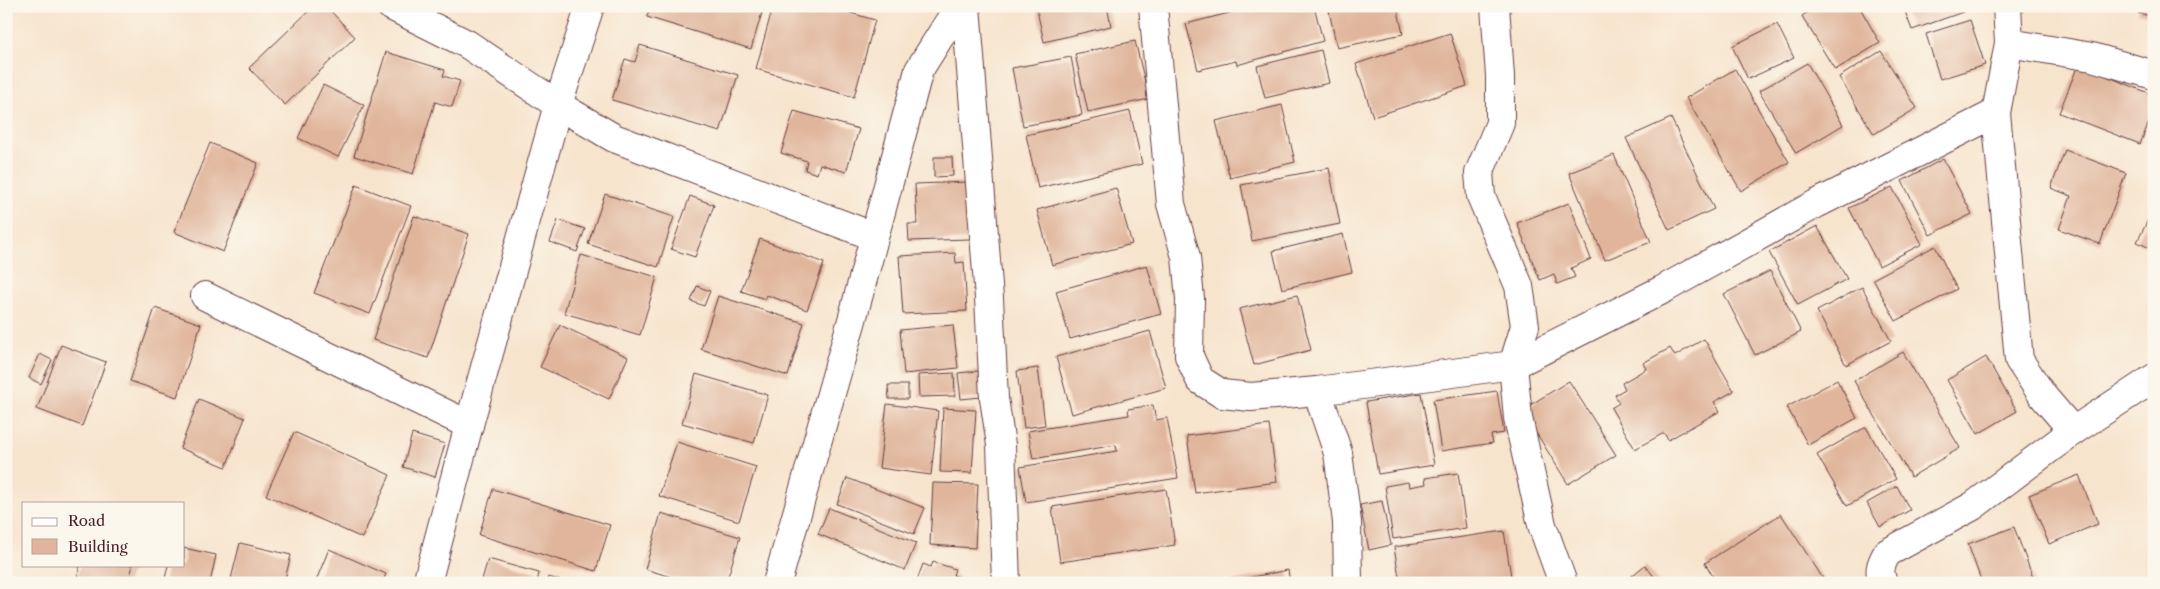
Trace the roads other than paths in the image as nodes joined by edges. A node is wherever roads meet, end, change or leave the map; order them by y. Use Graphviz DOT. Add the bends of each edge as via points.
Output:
graph roads {
  1 [pos="391,6"];
  2 [pos="590,6"];
  3 [pos="959,6"];
  4 [pos="966,6"];
  5 [pos="1153,6"];
  6 [pos="1495,6"];
  7 [pos="2007,6"];
  8 [pos="2008,43"];
  9 [pos="2154,75"];
  10 [pos="558,105"];
  11 [pos="1996,113"];
  12 [pos="873,236"];
  13 [pos="205,296"];
  14 [pos="1513,365"];
  15 [pos="2154,378"];
  16 [pos="1317,391"];
  17 [pos="469,425"];
  18 [pos="2073,431"];
  19 [pos="427,583"];
  20 [pos="777,583"];
  21 [pos="1006,583"];
  22 [pos="1348,583"];
  23 [pos="1563,583"];
  24 [pos="1883,583"];
  1 -- 10 [label="street" via="467,44"];
  2 -- 10 [label="street"];
  3 -- 12 [label="street" via="919,70"];
  4 -- 21 [label="street" via="994,398 1001,445"];
  5 -- 16 [label="street" via="1171,204 1186,257 1190,299 1189,356 1200,380 1222,394 1251,397"];
  6 -- 14 [label="street" via="1500,123 1479,173 1481,196 1519,286 1525,326"];
  7 -- 8 [label="street"];
  8 -- 9 [label="street" via="2092,57"];
  8 -- 11 [label="street"];
  10 -- 12 [label="street" via="614,138"];
  10 -- 17 [label="street"];
  11 -- 14 [label="street" via="1816,204 1662,290"];
  11 -- 18 [label="street" via="2019,360 2043,396"];
  12 -- 20 [label="street"];
  13 -- 17 [label="street"];
  14 -- 16 [label="street"];
  14 -- 23 [label="street" via="1518,418 1542,525"];
  15 -- 18 [label="street"];
  16 -- 22 [label="street" via="1338,453 1347,522"];
  17 -- 19 [label="street"];
  18 -- 24 [label="street" via="1973,506 1887,553 1879,572"];
}
